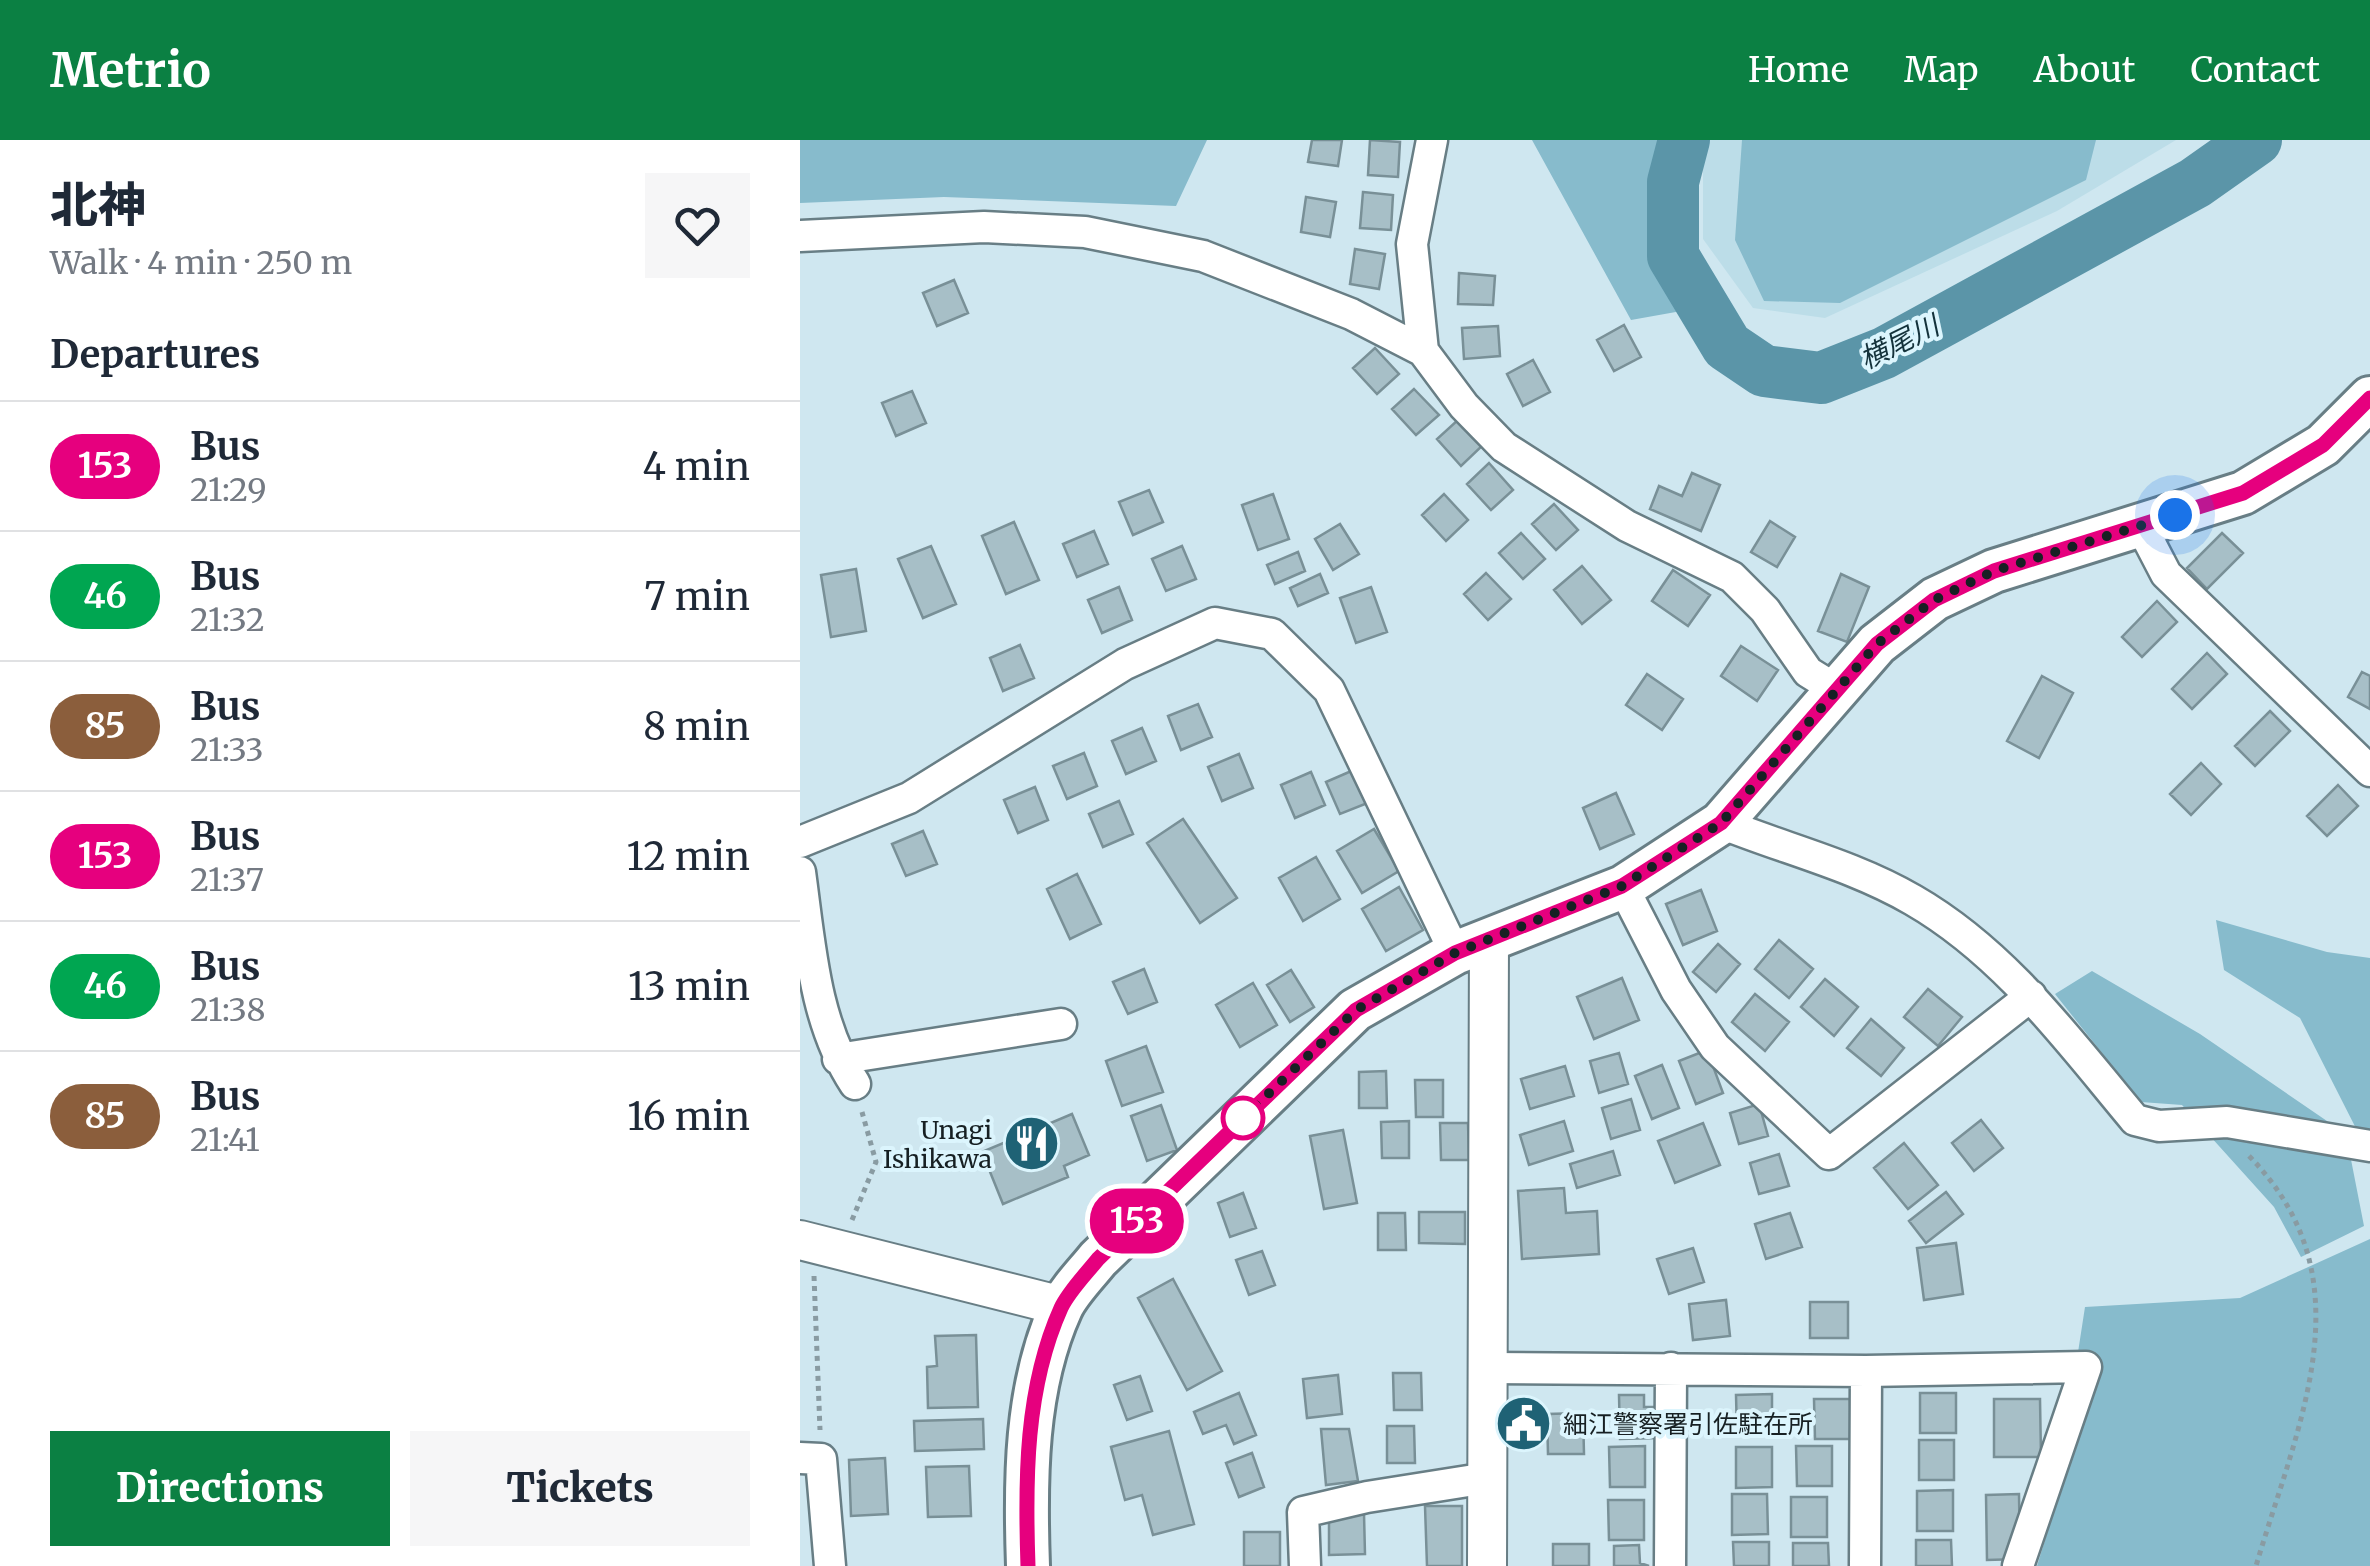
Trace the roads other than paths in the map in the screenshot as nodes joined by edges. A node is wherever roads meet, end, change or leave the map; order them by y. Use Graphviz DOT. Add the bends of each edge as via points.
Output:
graph roads {
  1 [pos="1432,140"];
  2 [pos="800,236"];
  3 [pos="1424,350"];
  4 [pos="2370,398"];
  5 [pos="2141,526"];
  6 [pos="1837,690"];
  7 [pos="2370,770"];
  8 [pos="1721,823"];
  9 [pos="800,842"];
  10 [pos="800,872"];
  11 [pos="1622,886"];
  12 [pos="1472,946"];
  13 [pos="2031,996"];
  14 [pos="1061,1024"];
  15 [pos="2370,1146"];
  16 [pos="818,1245"];
  17 [pos="1062,1306"];
  18 [pos="1487,1368"];
  19 [pos="1671,1368"];
  20 [pos="1866,1370"];
  21 [pos="810,1459"];
  22 [pos="1487,1478"];
  23 [pos="830,1566"];
  24 [pos="1028,1566"];
  25 [pos="1305,1566"];
  26 [pos="1486,1566"];
  27 [pos="1670,1566"];
  28 [pos="1865,1566"];
  29 [pos="2018,1566"];
  1 -- 3 [label="street" via="1412,244"];
  2 -- 3 [label="street" via="984,227 1085,232 1204,256"];
  3 -- 6 [label="street" via="1504,447 1627,526 1732,577 1766,610 1808,672"];
  4 -- 5 [label="main road" via="2323,445 2243,493"];
  5 -- 6 [label="main road" via="1994,571 1934,600 1877,644"];
  5 -- 7 [label="street" via="2166,574"];
  6 -- 8 [label="main road"];
  8 -- 11 [label="main road"];
  8 -- 13 [label="street" via="1856,871 1914,900"];
  9 -- 12 [label="street" via="909,798 1125,664 1215,623 1272,634 1329,690"];
  10 -- 14 [label="street" via="816,986 846,1071"];
  11 -- 12 [label="main road"];
  11 -- 13 [label="street" via="1676,990 1715,1047 1829,1154"];
  12 -- 17 [label="main road" via="1356,1010 1098,1259"];
  12 -- 18 [label="street"];
  13 -- 15 [label="street" via="2134,1120 2159,1126 2227,1122"];
  16 -- 17 [label="street"];
  17 -- 24 [label="main road" via="1038,1380 1029,1444"];
  18 -- 19 [label="street"];
  18 -- 22 [label="street"];
  19 -- 20 [label="street"];
  19 -- 27 [label="street"];
  20 -- 28 [label="street"];
  20 -- 29 [label="street" via="2086,1366"];
  21 -- 23 [label="street"];
  22 -- 25 [label="street" via="1304,1512"];
  22 -- 26 [label="street"];
}
